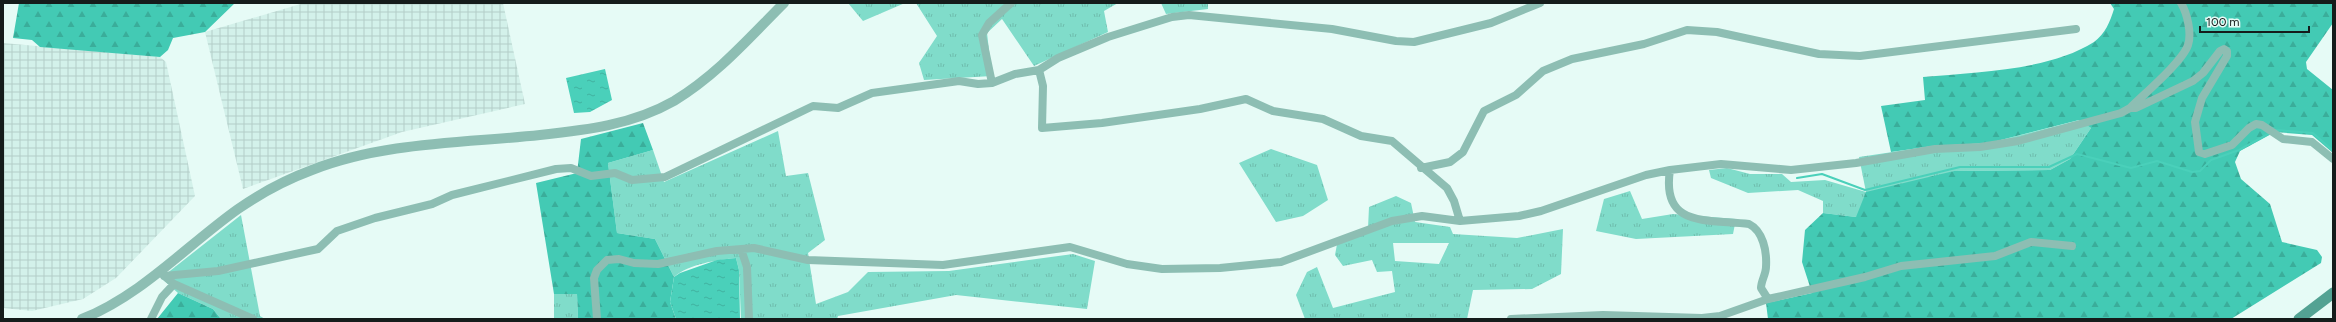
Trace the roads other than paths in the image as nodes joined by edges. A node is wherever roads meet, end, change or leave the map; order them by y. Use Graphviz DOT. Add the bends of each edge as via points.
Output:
graph roads {
  1 [pos="784,3"];
  2 [pos="1012,3"];
  3 [pos="1540,3"];
  4 [pos="2181,3"];
  5 [pos="2076,29"];
  6 [pos="1039,70"];
  7 [pos="992,82"];
  8 [pos="2130,108"];
  9 [pos="2333,159"];
  10 [pos="1420,168"];
  11 [pos="1670,170"];
  12 [pos="1460,221"];
  13 [pos="2072,246"];
  14 [pos="741,249"];
  15 [pos="162,274"];
  16 [pos="174,284"];
  17 [pos="2333,293"];
  18 [pos="1768,299"];
  19 [pos="82,319"];
  20 [pos="151,319"];
  21 [pos="253,319"];
  22 [pos="597,319"];
  23 [pos="749,319"];
  24 [pos="1511,319"];
  25 [pos="2299,319"];
  1 -- 15 [label="street" via="718,70 672,102 650,112 604,127 412,146 346,158 264,192 238,209"];
  2 -- 7 [label="street" via="989,23 982,34"];
  3 -- 6 [label="street" via="1491,23 1414,42 1316,27 1189,15 1172,17 1108,37 1058,58"];
  4 -- 8 [label="street" via="2189,33 2188,46 2180,58"];
  5 -- 10 [label="street" via="1860,56 1819,54 1717,32 1687,30 1644,44 1572,59 1543,71 1516,95 1484,111 1463,152 1450,162"];
  6 -- 7 [label="street" via="1015,74"];
  6 -- 10 [label="street" via="1042,86 1042,128 1200,110 1246,99 1273,111 1323,119 1361,136 1392,141"];
  7 -- 15 [label="street" via="978,84 959,81 872,93 838,108 813,106 665,177 632,180 615,173 591,176 571,168 556,169 452,195 432,204 375,218 337,231 318,249 218,270"];
  8 -- 9 [label="street" via="2136,108 2193,81 2224,49 2227,56 2202,98 2194,122 2199,152 2205,154 2232,145 2256,124 2283,139 2312,142"];
  8 -- 11 [label="street" via="2121,113 2018,141 1980,147 1935,149 1805,170 1721,164"];
  10 -- 12 [label="street" via="1447,188"];
  11 -- 12 [label="street" via="1646,175 1541,211 1496,219"];
  11 -- 18 [label="street" via="1668,187 1671,202 1679,212 1690,217 1749,224 1757,228 1762,237 1766,268 1761,288"];
  12 -- 14 [label="street" via="1422,216 1392,221 1281,262 1220,268 1143,267 1070,247 943,265 808,260 754,248"];
  13 -- 18 [label="street" via="2031,242 1995,256 1901,266 1865,277"];
  14 -- 22 [label="street" via="717,251 658,264 607,260 597,270 594,278"];
  14 -- 23 [label="street" via="746,267"];
  15 -- 16 [label="street"];
  15 -- 19 [label="street" via="121,300"];
  16 -- 20 [label="street" via="162,298"];
  16 -- 21 [label="street"];
  17 -- 25 [label="main road"];
  18 -- 24 [label="street" via="1720,316 1702,318 1604,315"];
}
